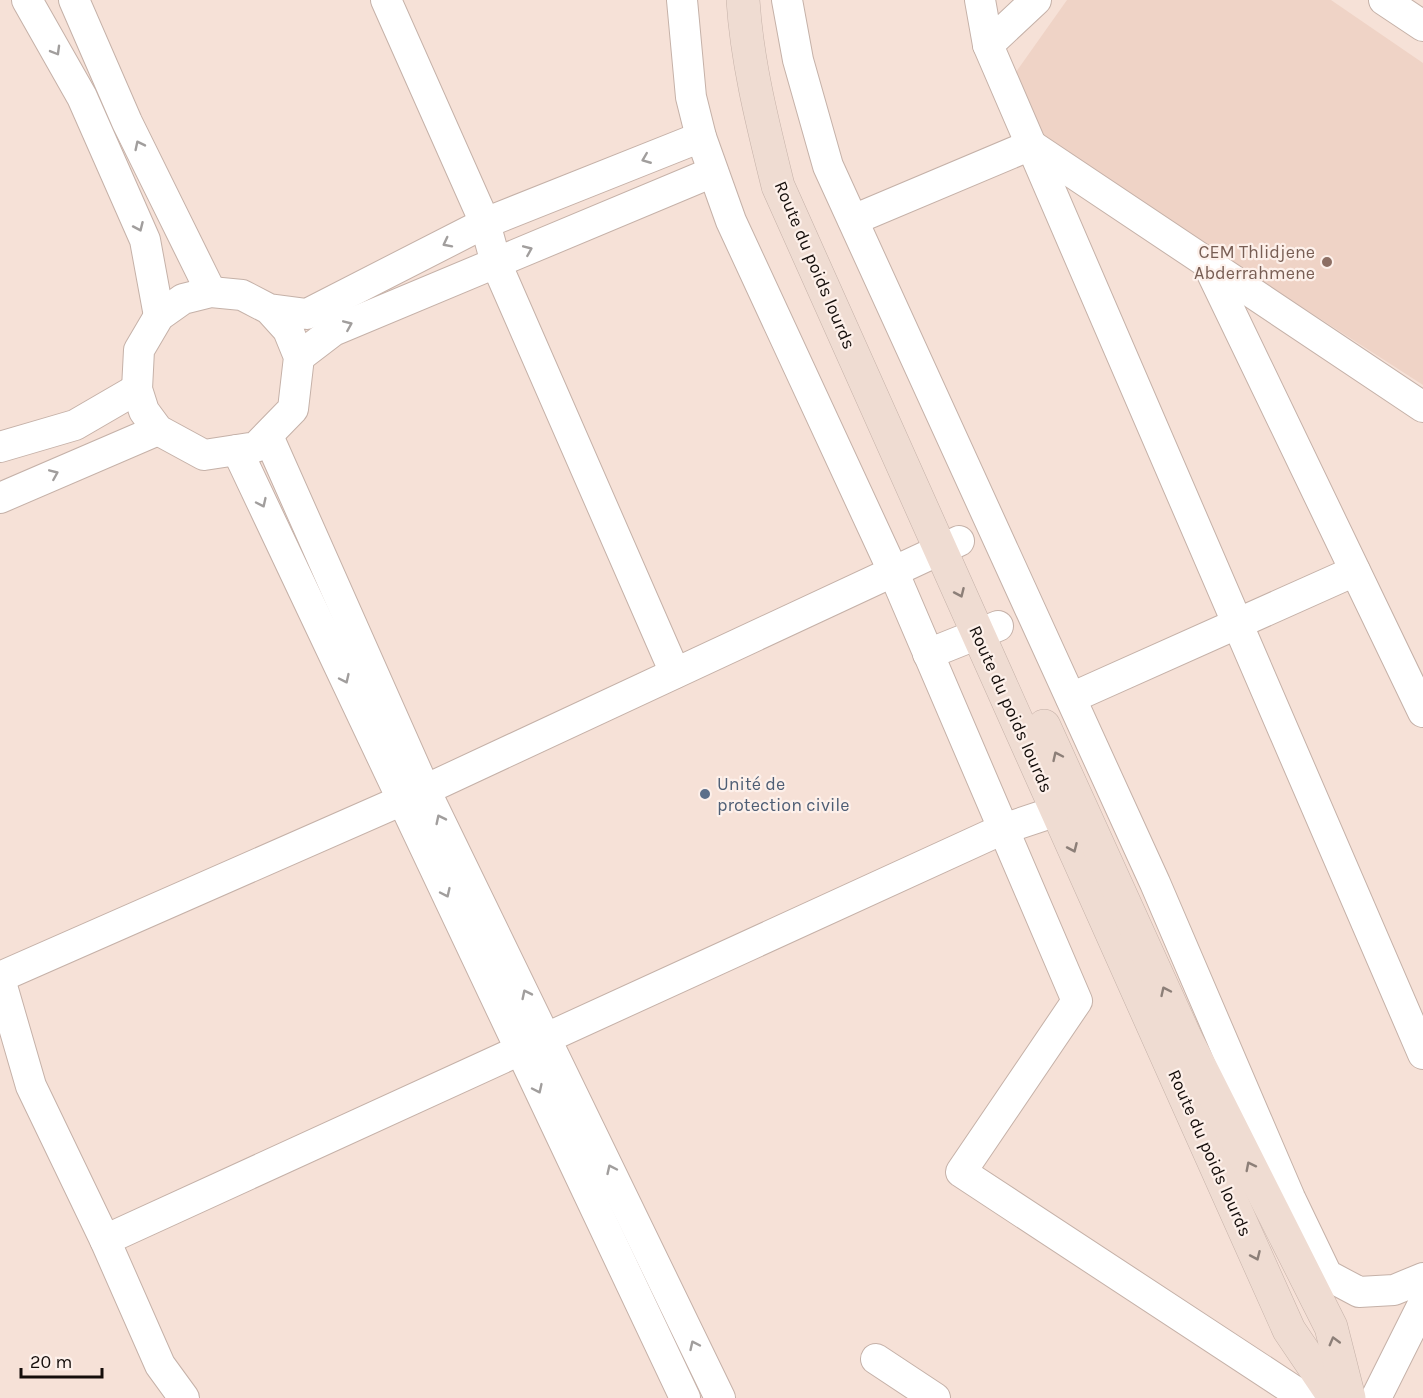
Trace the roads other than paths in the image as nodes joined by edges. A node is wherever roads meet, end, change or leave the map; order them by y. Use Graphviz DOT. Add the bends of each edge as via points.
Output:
graph roads {
  1 [pos="27,0"];
  2 [pos="74,0"];
  3 [pos="386,0"];
  4 [pos="682,0"];
  5 [pos="787,0"];
  6 [pos="981,0"];
  7 [pos="1036,0"];
  8 [pos="1384,0"];
  9 [pos="744,15"];
  10 [pos="1423,26"];
  11 [pos="988,45"];
  12 [pos="701,137"];
  13 [pos="1031,145"];
  14 [pos="713,172"];
  15 [pos="853,220"];
  16 [pos="485,223"];
  17 [pos="1207,262"];
  18 [pos="496,263"];
  19 [pos="211,292"];
  20 [pos="269,309"];
  21 [pos="159,316"];
  22 [pos="299,357"];
  23 [pos="137,389"];
  24 [pos="1423,407"];
  25 [pos="158,430"];
  26 [pos="268,436"];
  27 [pos="0,447"];
  28 [pos="237,450"];
  29 [pos="0,498"];
  30 [pos="950,545"];
  31 [pos="892,571"];
  32 [pos="1355,571"];
  33 [pos="1237,622"];
  34 [pos="988,630"];
  35 [pos="928,654"];
  36 [pos="675,673"];
  37 [pos="1071,698"];
  38 [pos="1423,712"];
  39 [pos="414,795"];
  40 [pos="1067,804"];
  41 [pos="1003,829"];
  42 [pos="0,978"];
  43 [pos="548,1037"];
  44 [pos="519,1050"];
  45 [pos="1423,1054"];
  46 [pos="105,1240"];
  47 [pos="1288,1241"];
  48 [pos="1327,1275"];
  49 [pos="1423,1278"];
  50 [pos="1423,1304"];
  51 [pos="876,1359"];
  52 [pos="184,1398"];
  53 [pos="685,1398"];
  54 [pos="720,1398"];
  55 [pos="935,1398"];
  56 [pos="1305,1398"];
  57 [pos="1335,1398"];
  58 [pos="1349,1398"];
  59 [pos="1376,1398"];
  1 -- 21 [label="street, one-way" via="82,97 145,240"];
  19 -- 2 [label="street, one-way" via="127,122"];
  3 -- 16 [label="street"];
  4 -- 12 [label="street" via="691,97"];
  5 -- 15 [label="street" via="798,60 828,166"];
  6 -- 11 [label="street"];
  7 -- 11 [label="street"];
  8 -- 10 [label="street"];
  9 -- 30 [label="street" via="803,200"];
  11 -- 13 [label="street"];
  12 -- 14 [label="street"];
  12 -- 16 [label="street, one-way"];
  13 -- 15 [label="street"];
  13 -- 17 [label="street"];
  13 -- 33 [label="street"];
  18 -- 14 [label="street, one-way"];
  14 -- 31 [label="street" via="730,221"];
  15 -- 37 [label="street"];
  16 -- 18 [label="street"];
  16 -- 20 [label="street, one-way" via="307,314"];
  17 -- 24 [label="street"];
  17 -- 32 [label="street"];
  22 -- 18 [label="street, one-way" via="333,331"];
  18 -- 36 [label="street"];
  19 -- 20 [label="street" via="242,295"];
  19 -- 21 [label="street" via="183,299"];
  20 -- 22 [label="street" via="288,330"];
  21 -- 23 [label="street" via="139,350"];
  22 -- 26 [label="street" via="293,409"];
  23 -- 25 [label="street" via="144,411"];
  23 -- 27 [label="street" via="75,425"];
  25 -- 28 [label="street" via="204,455"];
  29 -- 25 [label="street, one-way"];
  26 -- 28 [label="street" via="256,447"];
  26 -- 39 [label="street"];
  28 -- 39 [label="street, one-way"];
  30 -- 31 [label="street"];
  30 -- 34 [label="street"];
  31 -- 35 [label="street"];
  31 -- 36 [label="street"];
  32 -- 33 [label="street"];
  32 -- 38 [label="street"];
  33 -- 37 [label="street"];
  33 -- 45 [label="street"];
  34 -- 35 [label="street"];
  34 -- 40 [label="street"];
  35 -- 41 [label="street"];
  36 -- 39 [label="street"];
  37 -- 48 [label="street"];
  39 -- 42 [label="street"];
  43 -- 39 [label="street, one-way"];
  39 -- 44 [label="street, one-way"];
  40 -- 41 [label="street"];
  47 -- 40 [label="street, one-way"];
  40 -- 57 [label="street, Route du poids lourds, one-way" via="1289,1330"];
  41 -- 43 [label="street"];
  41 -- 56 [label="street" via="1077,1002 961,1172"];
  42 -- 46 [label="street" via="31,1086"];
  43 -- 44 [label="street"];
  54 -- 43 [label="street, one-way"];
  44 -- 46 [label="street"];
  44 -- 53 [label="street, one-way"];
  46 -- 52 [label="street" via="160,1365"];
  47 -- 48 [label="street"];
  58 -- 47 [label="street, one-way" via="1331,1327"];
  48 -- 49 [label="street" via="1359,1292 1394,1290"];
  50 -- 59 [label="street"];
  51 -- 55 [label="street"];
}
